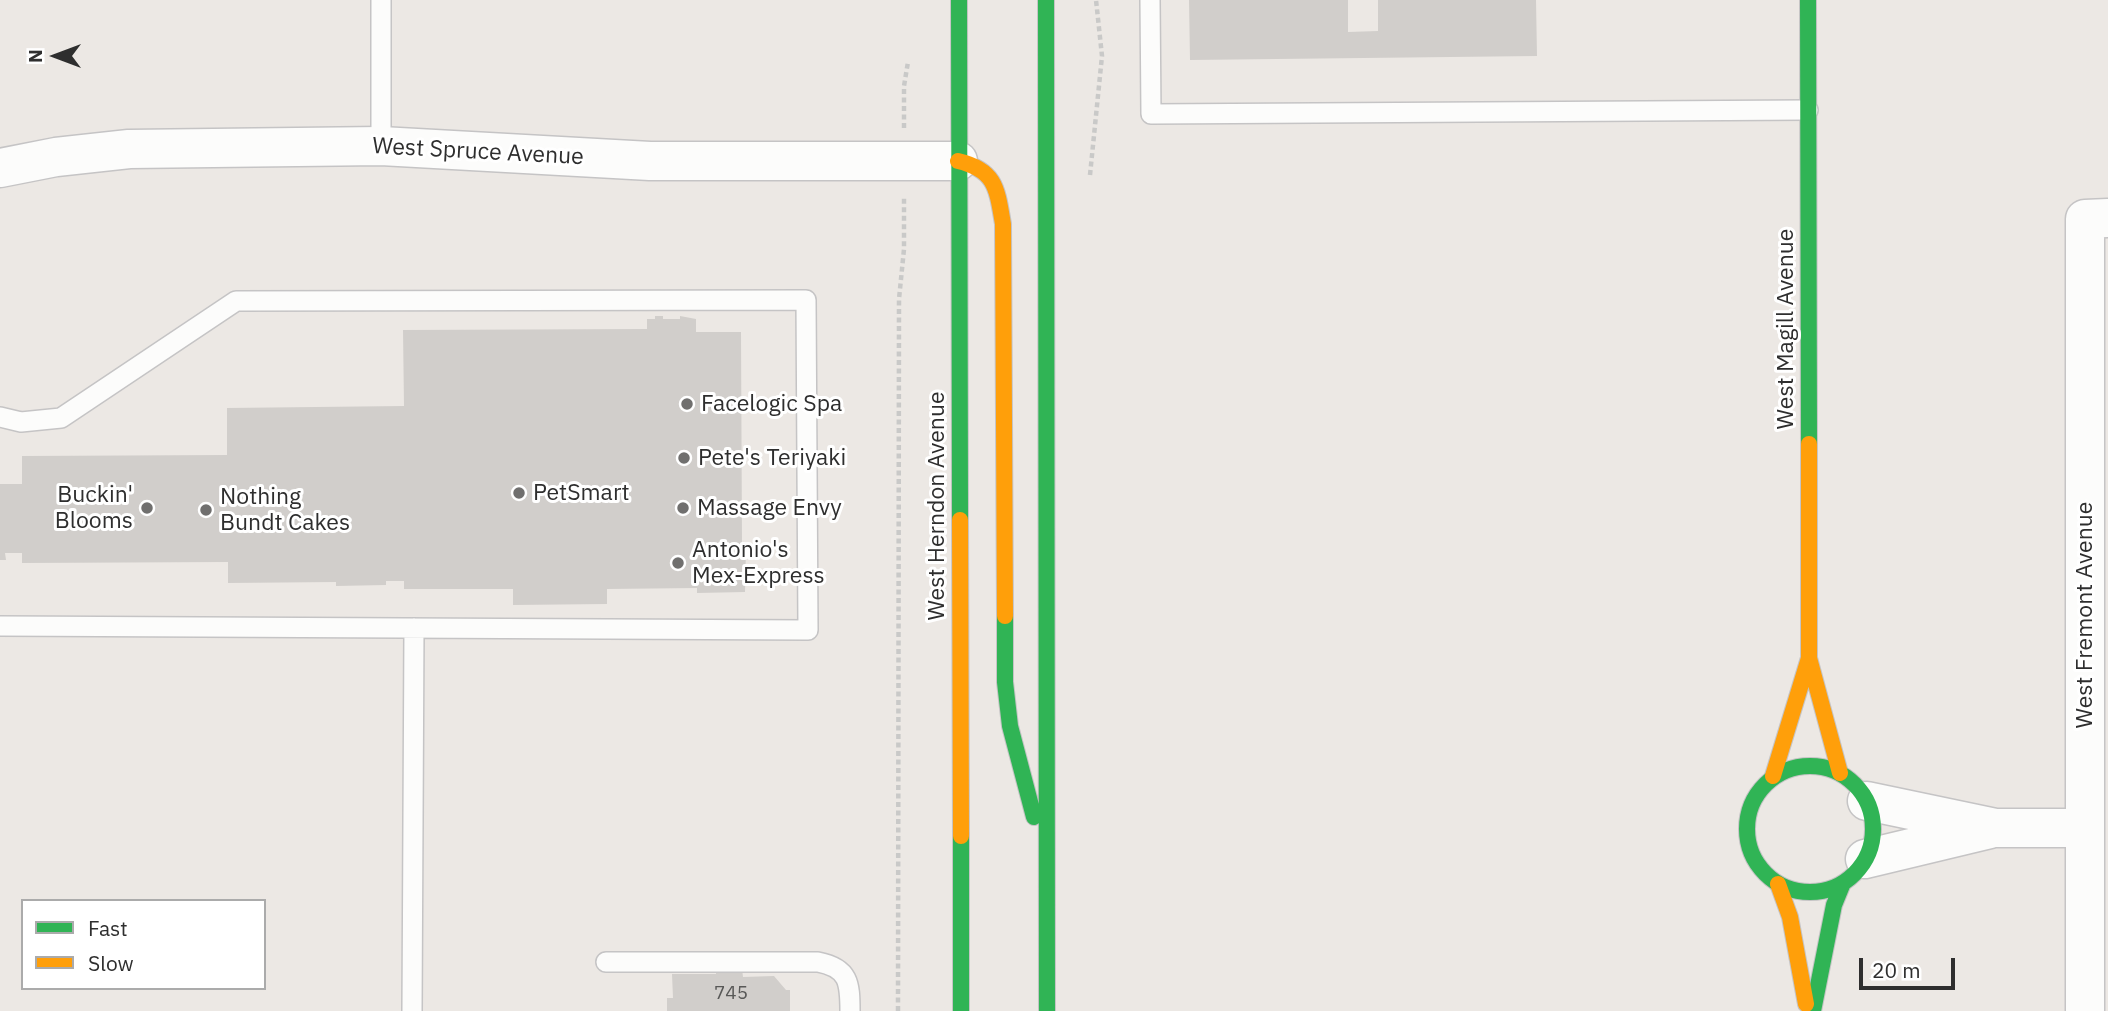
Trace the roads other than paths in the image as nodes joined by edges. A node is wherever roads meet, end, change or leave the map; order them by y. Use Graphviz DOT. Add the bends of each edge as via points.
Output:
graph roads {
  1 [pos="381,0"];
  2 [pos="959,0"];
  3 [pos="1046,0"];
  4 [pos="1150,0"];
  5 [pos="1808,0"];
  6 [pos="1808,110"];
  7 [pos="381,146"];
  8 [pos="958,161"];
  9 [pos="0,168"];
  10 [pos="2097,218"];
  11 [pos="0,417"];
  12 [pos="2097,624"];
  13 [pos="0,626"];
  14 [pos="414,628"];
  15 [pos="1809,658"];
  16 [pos="1840,773"];
  17 [pos="1773,776"];
  18 [pos="1867,801"];
  19 [pos="1996,828"];
  20 [pos="2085,828"];
  21 [pos="1047,870"];
  22 [pos="1854,871"];
  23 [pos="1777,884"];
  24 [pos="606,962"];
  25 [pos="412,1011"];
  26 [pos="850,1011"];
  27 [pos="961,1011"];
  28 [pos="1047,1011"];
  29 [pos="1807,1011"];
  30 [pos="1813,1011"];
  31 [pos="2085,1011"];
  1 -- 7 [label="lane"];
  2 -- 8 [label="main road, West Herndon Avenue"];
  3 -- 21 [label="main road"];
  4 -- 6 [label="lane" via="1151,114"];
  5 -- 6 [label="main road, West Magill Avenue"];
  6 -- 15 [label="main road, West Magill Avenue"];
  7 -- 8 [label="street, West Spruce Avenue" via="650,161"];
  7 -- 9 [label="street, West Spruce Avenue" via="129,149"];
  8 -- 21 [label="main road" via="980,167 990,179 1003,224 1005,682 1010,726"];
  8 -- 27 [label="main road, West Herndon Avenue"];
  10 -- 12 [label="street, West Fremont Avenue"];
  11 -- 14 [label="lane" via="21,422 61,418 236,301 806,300 807,630"];
  12 -- 20 [label="street, West Fremont Avenue"];
  13 -- 14 [label="lane"];
  14 -- 25 [label="lane"];
  15 -- 16 [label="main road, West Magill Avenue"];
  15 -- 17 [label="main road, West Magill Avenue"];
  16 -- 17 [label="main road" via="1795,768"];
  16 -- 18 [label="main road" via="1855,783"];
  17 -- 23 [label="main road" via="1756,795 1747,818 1748,844 1758,867"];
  18 -- 19 [label="street"];
  18 -- 22 [label="main road" via="1873,820 1872,840"];
  19 -- 20 [label="street"];
  19 -- 22 [label="street"];
  20 -- 31 [label="street, West Fremont Avenue"];
  21 -- 28 [label="main road"];
  22 -- 23 [label="main road" via="1822,891 1799,891"];
  22 -- 30 [label="main road" via="1834,905"];
  23 -- 29 [label="main road" via="1790,917"];
  24 -- 26 [label="lane" via="830,964 840,969 850,988"];
}
